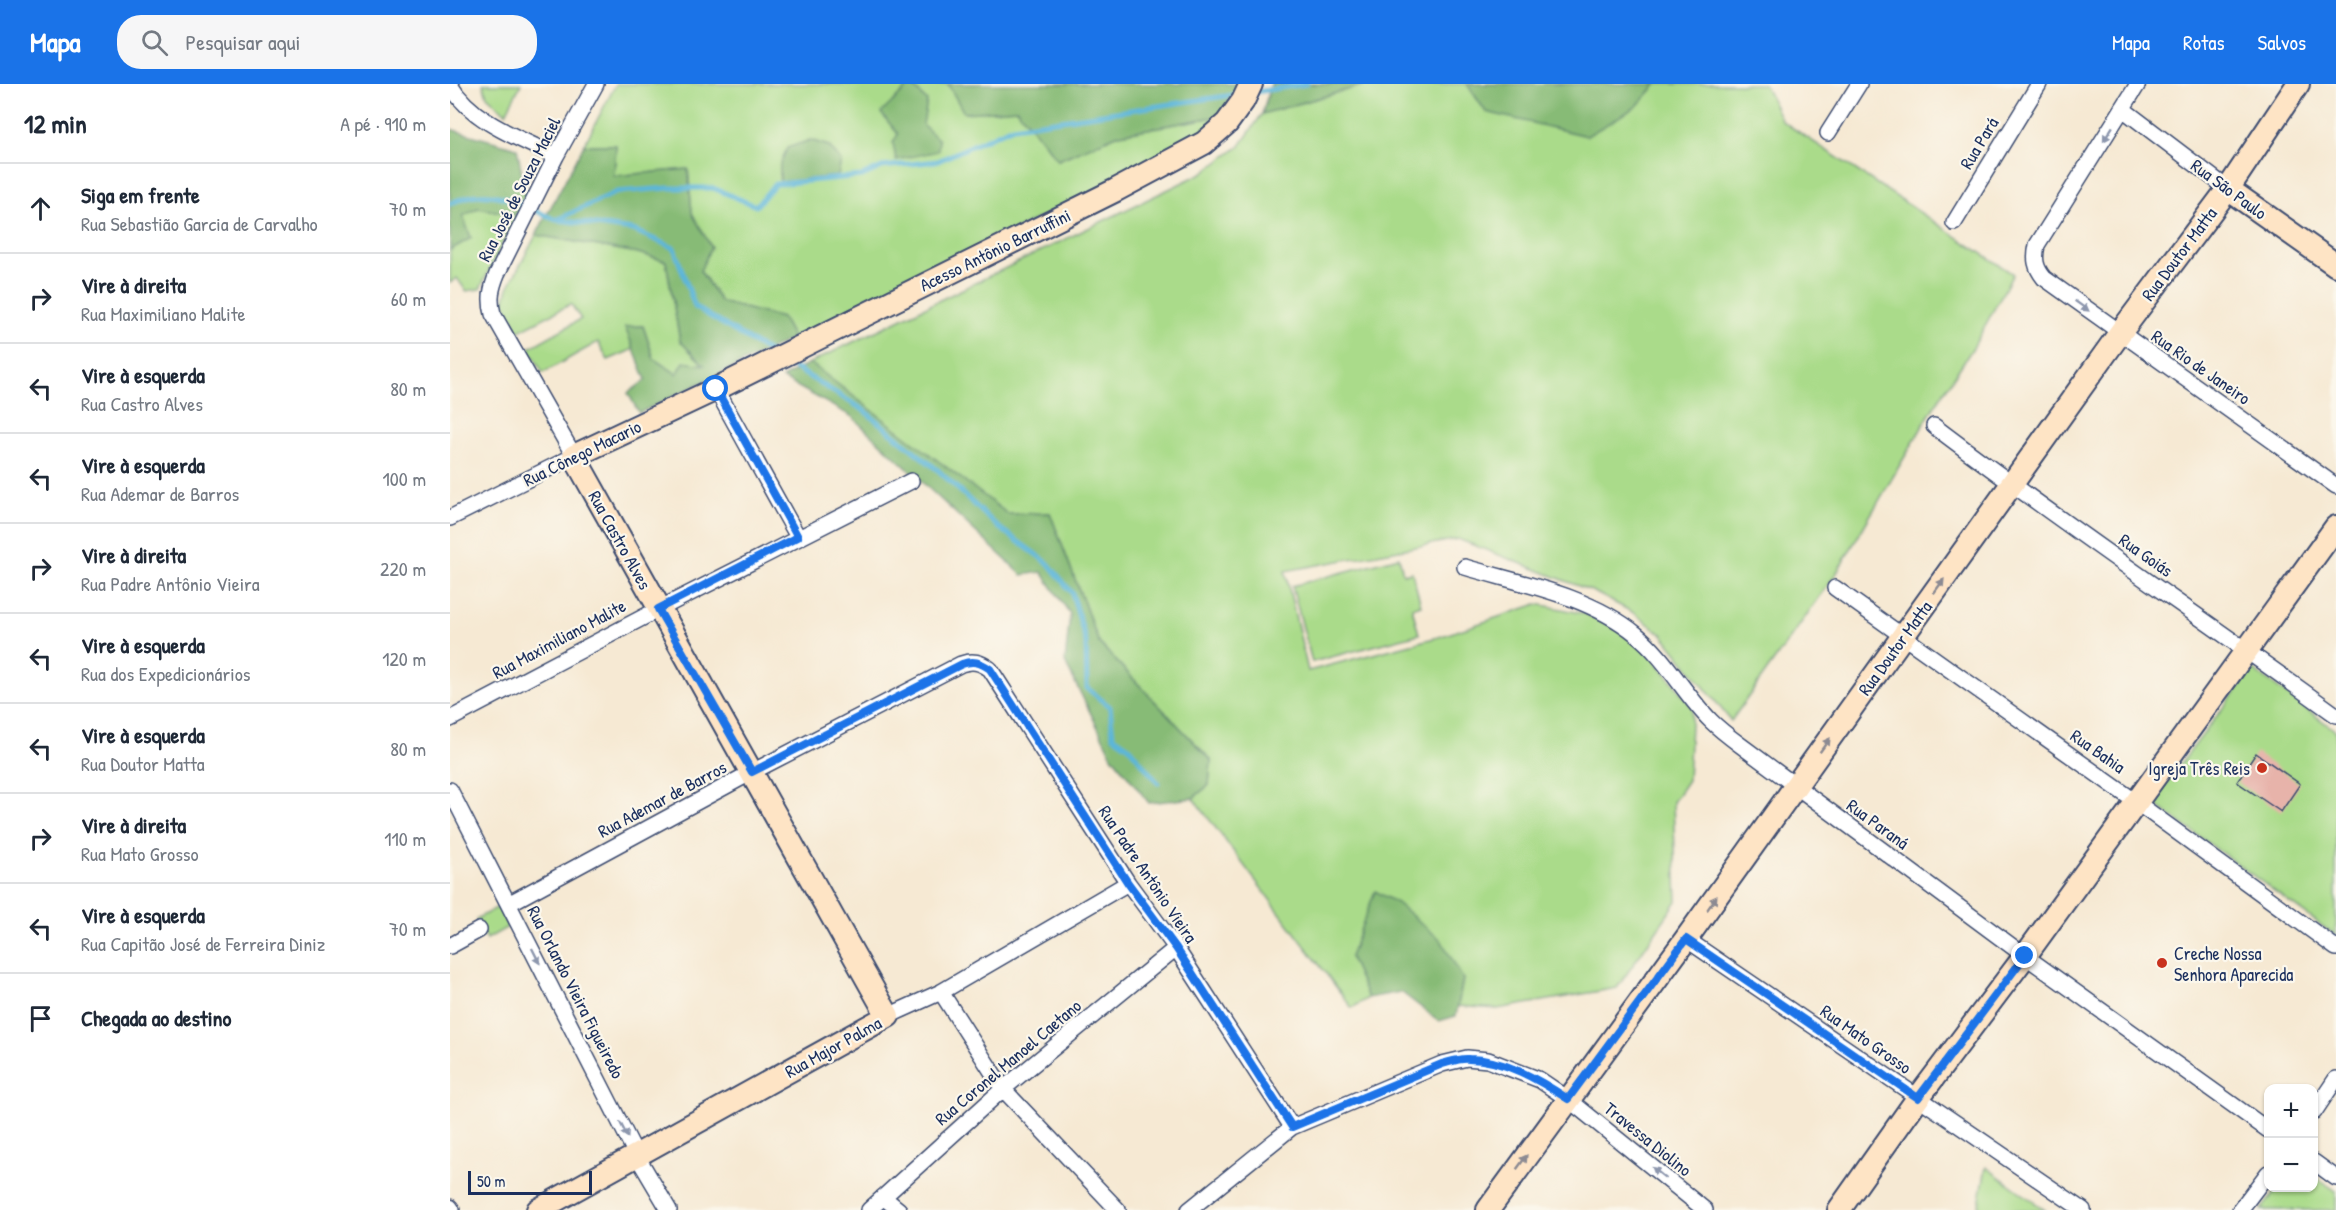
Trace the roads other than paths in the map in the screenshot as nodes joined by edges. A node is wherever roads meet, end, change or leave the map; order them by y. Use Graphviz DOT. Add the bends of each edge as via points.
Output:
graph roads {
  1 [pos="596,84"];
  2 [pos="1251,84"];
  3 [pos="1859,84"];
  4 [pos="2038,84"];
  5 [pos="2138,84"];
  6 [pos="2298,84"];
  7 [pos="450,85"];
  8 [pos="2124,110"];
  9 [pos="1828,133"];
  10 [pos="556,156"];
  11 [pos="2228,189"];
  12 [pos="1954,223"];
  13 [pos="2336,265"];
  14 [pos="493,314"];
  15 [pos="2120,333"];
  16 [pos="716,389"];
  17 [pos="1934,426"];
  18 [pos="574,456"];
  19 [pos="911,481"];
  20 [pos="2012,485"];
  21 [pos="2336,486"];
  22 [pos="450,518"];
  23 [pos="2336,527"];
  24 [pos="798,537"];
  25 [pos="1465,567"];
  26 [pos="1835,588"];
  27 [pos="658,609"];
  28 [pos="1903,637"];
  29 [pos="2247,650"];
  30 [pos="962,664"];
  31 [pos="2336,715"];
  32 [pos="450,719"];
  33 [pos="752,772"];
  34 [pos="1795,787"];
  35 [pos="450,790"];
  36 [pos="2136,802"];
  37 [pos="1128,883"];
  38 [pos="510,903"];
  39 [pos="479,930"];
  40 [pos="1686,939"];
  41 [pos="450,945"];
  42 [pos="1176,948"];
  43 [pos="2336,948"];
  44 [pos="2025,956"];
  45 [pos="941,992"];
  46 [pos="888,1016"];
  47 [pos="2336,1079"];
  48 [pos="1003,1089"];
  49 [pos="1918,1098"];
  50 [pos="1568,1099"];
  51 [pos="2318,1105"];
  52 [pos="1292,1127"];
  53 [pos="2264,1127"];
  54 [pos="638,1156"];
  55 [pos="2318,1165"];
  56 [pos="2264,1178"];
  57 [pos="2336,1178"];
  58 [pos="883,1197"];
  59 [pos="538,1210"];
  60 [pos="669,1210"];
  61 [pos="869,1210"];
  62 [pos="899,1210"];
  63 [pos="1118,1210"];
  64 [pos="1189,1210"];
  65 [pos="1488,1210"];
  66 [pos="1705,1210"];
  67 [pos="1839,1210"];
  68 [pos="2083,1210"];
  69 [pos="2240,1210"];
  1 -- 10 [label="street, Rua José de Souza Maciel"];
  2 -- 16 [label="street, Acesso Antônio Barruffini" via="1227,123 1204,142 1116,190"];
  3 -- 9 [label="street"];
  4 -- 12 [label="street, Rua Pará"];
  5 -- 8 [label="street"];
  6 -- 11 [label="street, Rua Doutor Matta"];
  7 -- 10 [label="street" via="477,115"];
  8 -- 11 [label="street, Rua São Paulo"];
  8 -- 15 [label="street, Rua Rio de Janeiro, one-way" via="2037,245 2034,258 2044,278"];
  10 -- 14 [label="street, Rua José de Souza Maciel" via="492,287 489,301"];
  11 -- 13 [label="street, Rua São Paulo"];
  11 -- 15 [label="street, Rua Doutor Matta"];
  14 -- 18 [label="street, Rua Castro Alves"];
  15 -- 20 [label="street, Rua Doutor Matta"];
  15 -- 21 [label="street, Rua Rio de Janeiro"];
  16 -- 18 [label="street, Rua Cônego Macario"];
  16 -- 24 [label="street"];
  17 -- 20 [label="street, Rua Goiás"];
  18 -- 22 [label="street, Rua Cônego Macario"];
  18 -- 27 [label="street, Rua Castro Alves"];
  19 -- 24 [label="street, Rua Maximiliano Malite"];
  28 -- 20 [label="street, Rua Doutor Matta, one-way"];
  20 -- 29 [label="street, Rua Goiás"];
  23 -- 29 [label="street"];
  24 -- 27 [label="street, Rua Maximiliano Malite"];
  25 -- 34 [label="street, Rua Paraná" via="1601,610 1636,634 1711,721"];
  26 -- 28 [label="street, Rua Bahia"];
  27 -- 32 [label="street, Rua Maximiliano Malite"];
  27 -- 33 [label="street, Rua Castro Alves"];
  34 -- 28 [label="street, Rua Doutor Matta, one-way"];
  28 -- 36 [label="street, Rua Bahia"];
  29 -- 31 [label="street, Rua Goiás"];
  29 -- 36 [label="street"];
  30 -- 33 [label="street, Rua Ademar de Barros"];
  30 -- 37 [label="street, Rua Padre Antônio Vieira" via="970,661 990,669"];
  33 -- 38 [label="street, Rua Ademar de Barros"];
  33 -- 46 [label="street, Rua Castro Alves"];
  40 -- 34 [label="street, Rua Doutor Matta, one-way"];
  34 -- 44 [label="street, Rua Paraná"];
  35 -- 38 [label="street, Rua Orlando Vieira Figueiredo"];
  36 -- 43 [label="street, Rua Bahia"];
  36 -- 44 [label="street"];
  37 -- 42 [label="street, Rua Padre Antônio Vieira"];
  37 -- 45 [label="street, Rua Major Palma"];
  38 -- 54 [label="street, Rua Orlando Vieira Figueiredo, one-way"];
  39 -- 41 [label="street"];
  40 -- 49 [label="street, Rua Mato Grosso"];
  40 -- 50 [label="street, Rua Doutor Matta"];
  42 -- 48 [label="street, Rua Coronel Manoel Caetano"];
  42 -- 52 [label="street, Rua Padre Antônio Vieira"];
  44 -- 49 [label="street"];
  44 -- 53 [label="street, Rua Paraná"];
  45 -- 46 [label="street, Rua Major Palma"];
  45 -- 48 [label="street"];
  46 -- 54 [label="street, Rua Major Palma"];
  47 -- 51 [label="street"];
  48 -- 58 [label="street, Rua Coronel Manoel Caetano"];
  48 -- 63 [label="street"];
  49 -- 67 [label="street"];
  49 -- 68 [label="street, Rua Mato Grosso"];
  50 -- 52 [label="street, Travessa Diolino" via="1540,1080 1488,1060 1467,1058 1442,1064"];
  65 -- 50 [label="street, Rua Doutor Matta, one-way"];
  66 -- 50 [label="street, Travessa Diolino, one-way"];
  52 -- 64 [label="street, Travessa Diolino"];
  54 -- 59 [label="street, Rua Major Palma"];
  54 -- 60 [label="street, Rua Orlando Vieira Figueiredo"];
  55 -- 57 [label="street"];
  56 -- 69 [label="street"];
  58 -- 61 [label="street, Rua Coronel Manoel Caetano"];
  58 -- 62 [label="street"];
}
